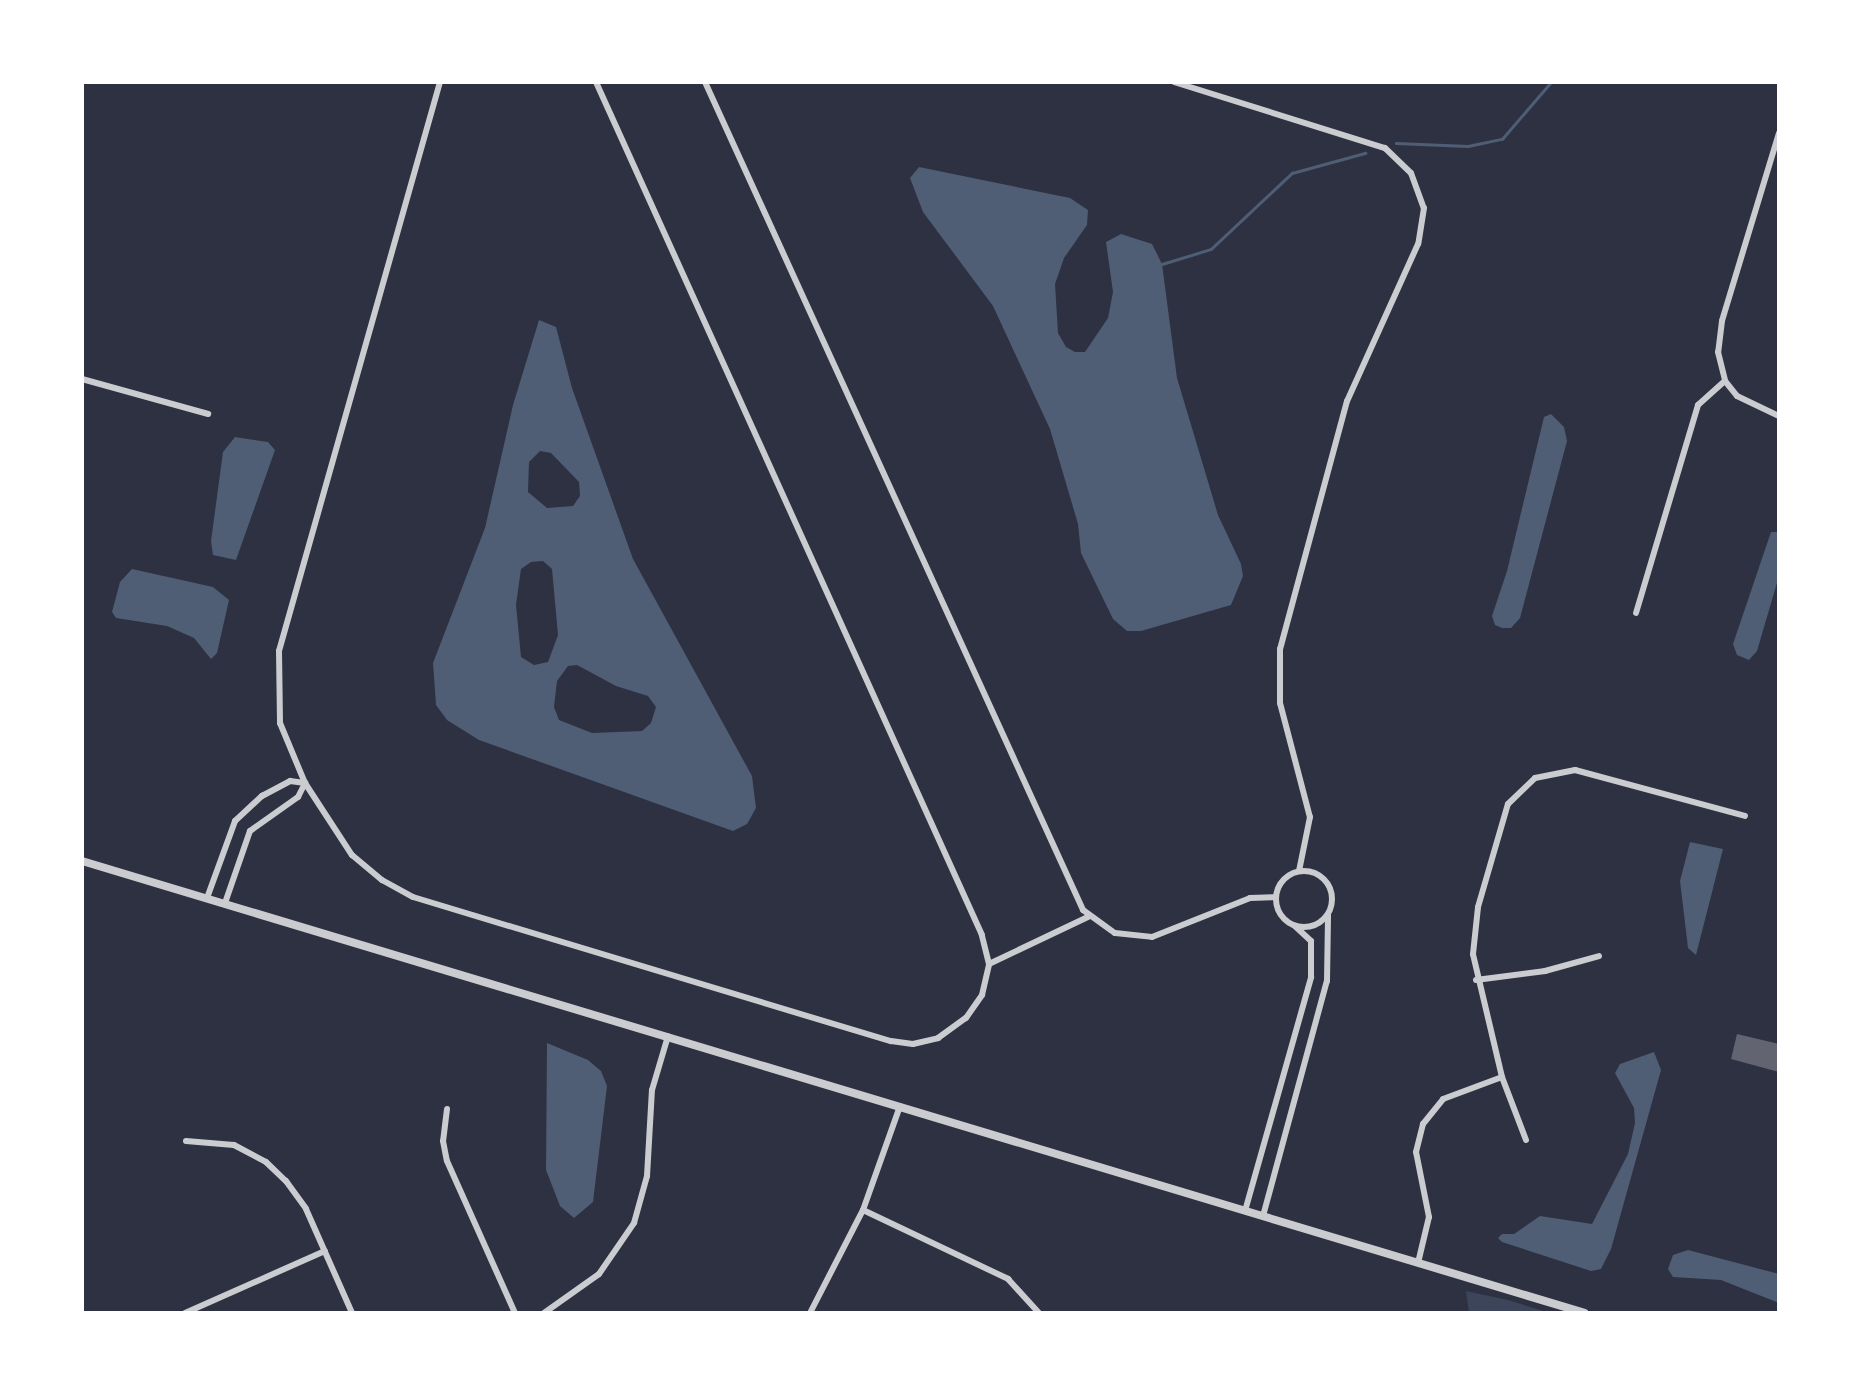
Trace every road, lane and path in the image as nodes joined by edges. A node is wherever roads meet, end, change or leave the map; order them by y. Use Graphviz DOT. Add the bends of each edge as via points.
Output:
graph roads {
  1 [pos="440,82"];
  2 [pos="596,82"];
  3 [pos="705,82"];
  4 [pos="1174,82"];
  5 [pos="1779,133"];
  6 [pos="82,379"];
  7 [pos="1726,381"];
  8 [pos="208,414"];
  9 [pos="1779,416"];
  10 [pos="1636,613"];
  11 [pos="305,783"];
  12 [pos="1745,816"];
  13 [pos="82,861"];
  14 [pos="1299,871"];
  15 [pos="1275,897"];
  16 [pos="207,898"];
  17 [pos="225,903"];
  18 [pos="1328,915"];
  19 [pos="1088,917"];
  20 [pos="1295,926"];
  21 [pos="1599,956"];
  22 [pos="989,964"];
  23 [pos="1476,979"];
  24 [pos="668,1037"];
  25 [pos="1503,1077"];
  26 [pos="900,1107"];
  27 [pos="447,1109"];
  28 [pos="1526,1140"];
  29 [pos="186,1141"];
  30 [pos="863,1210"];
  31 [pos="1245,1211"];
  32 [pos="1263,1216"];
  33 [pos="325,1251"];
  34 [pos="1418,1263"];
  35 [pos="185,1313"];
  36 [pos="352,1313"];
  37 [pos="515,1313"];
  38 [pos="544,1313"];
  39 [pos="810,1313"];
  40 [pos="1039,1313"];
  41 [pos="1585,1313"];
  1 -- 11 [label="street" via="279,651 280,723"];
  2 -- 22 [label="street" via="982,935"];
  3 -- 19 [label="street" via="1071,892"];
  4 -- 14 [label="street" via="1385,148 1411,173 1424,208 1418,244 1347,401 1280,649 1280,703 1310,817"];
  5 -- 7 [label="street" via="1720,331 1718,352"];
  6 -- 8 [label="street"];
  7 -- 9 [label="street" via="1750,406"];
  7 -- 10 [label="street" via="1704,398 1695,415"];
  11 -- 16 [label="street" via="290,781 262,796 235,821"];
  11 -- 17 [label="street" via="298,797 250,831"];
  11 -- 22 [label="street" via="341,843 372,874 400,891 891,1041 921,1044 958,1026 982,995"];
  12 -- 23 [label="street" via="1575,770 1535,778 1516,793 1504,814 1476,917"];
  13 -- 16 [label="street"];
  14 -- 15 [label="street" via="1280,883"];
  14 -- 18 [label="street" via="1314,872 1330,886"];
  15 -- 19 [label="street" via="1250,898 1152,937 1115,933"];
  15 -- 20 [label="street" via="1279,912"];
  16 -- 17 [label="street"];
  17 -- 24 [label="street"];
  18 -- 20 [label="street" via="1317,925"];
  18 -- 32 [label="street" via="1327,981"];
  19 -- 22 [label="street"];
  20 -- 31 [label="street" via="1311,941 1311,977"];
  21 -- 23 [label="street" via="1545,971"];
  23 -- 25 [label="street"];
  24 -- 26 [label="street"];
  24 -- 38 [label="street" via="653,1090 647,1176 634,1223 599,1274"];
  25 -- 28 [label="street"];
  25 -- 34 [label="street" via="1443,1099 1423,1124 1416,1152 1429,1217"];
  26 -- 30 [label="street"];
  26 -- 31 [label="street"];
  27 -- 37 [label="street" via="443,1141 447,1161"];
  29 -- 33 [label="street" via="223,1141 266,1162 301,1199"];
  30 -- 39 [label="street"];
  30 -- 40 [label="street" via="1008,1279"];
  31 -- 32 [label="street"];
  32 -- 34 [label="street"];
  33 -- 35 [label="street"];
  33 -- 36 [label="street"];
  34 -- 41 [label="street"];
}
